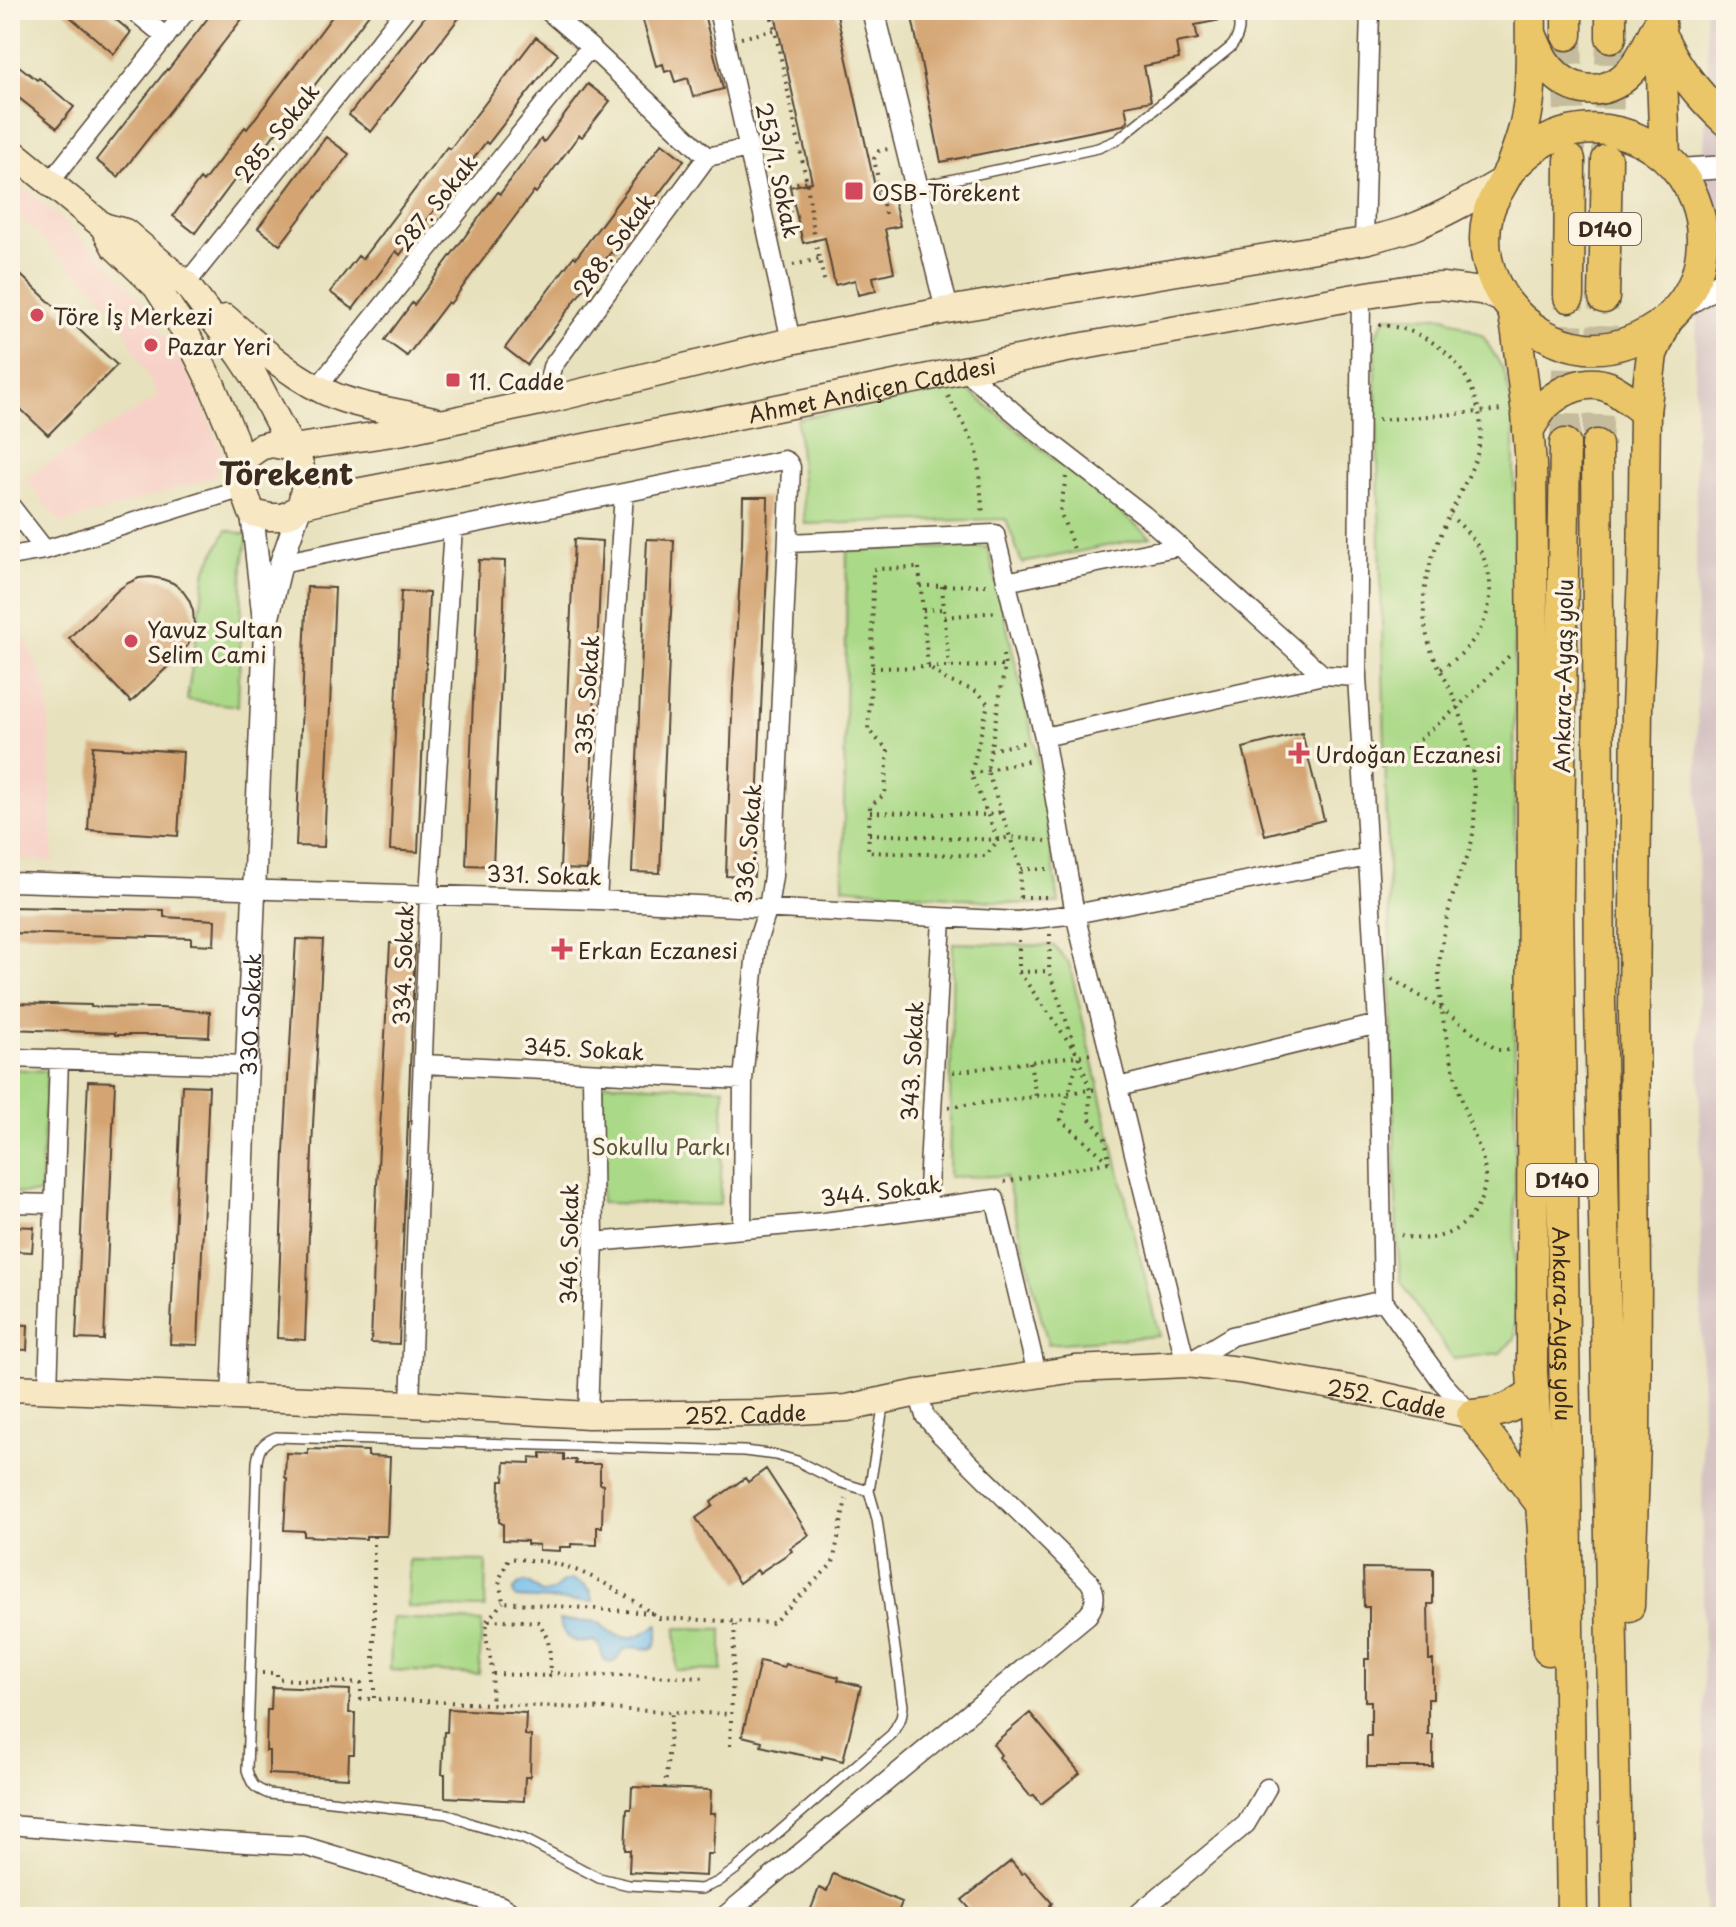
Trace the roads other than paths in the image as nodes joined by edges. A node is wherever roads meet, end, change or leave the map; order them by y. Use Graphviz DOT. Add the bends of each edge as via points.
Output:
graph roads {
  1 [pos="133,10"];
  2 [pos="187,10"];
  3 [pos="405,10"];
  4 [pos="547,10"];
  5 [pos="718,10"];
  6 [pos="873,10"];
  7 [pos="1237,10"];
  8 [pos="1370,10"];
  9 [pos="1531,22"];
  10 [pos="1660,22"];
  11 [pos="166,37"];
  12 [pos="590,47"];
  13 [pos="1726,121"];
  14 [pos="749,148"];
  15 [pos="10,150"];
  16 [pos="707,157"];
  17 [pos="1570,160"];
  18 [pos="1607,160"];
  19 [pos="1672,163"];
  20 [pos="1726,167"];
  21 [pos="1505,176"];
  22 [pos="50,182"];
  23 [pos="917,187"];
  24 [pos="103,226"];
  25 [pos="1364,241"];
  26 [pos="1726,280"];
  27 [pos="186,284"];
  28 [pos="1361,296"];
  29 [pos="1569,297"];
  30 [pos="1604,298"];
  31 [pos="1509,305"];
  32 [pos="947,310"];
  33 [pos="1671,316"];
  34 [pos="791,341"];
  35 [pos="964,370"];
  36 [pos="317,388"];
  37 [pos="544,401"];
  38 [pos="1645,412"];
  39 [pos="1527,419"];
  40 [pos="441,422"];
  41 [pos="1565,444"];
  42 [pos="1597,445"];
  43 [pos="292,448"];
  44 [pos="240,461"];
  45 [pos="624,493"];
  46 [pos="248,501"];
  47 [pos="10,505"];
  48 [pos="301,505"];
  49 [pos="453,528"];
  50 [pos="788,543"];
  51 [pos="1180,546"];
  52 [pos="45,550"];
  53 [pos="10,556"];
  54 [pos="281,563"];
  55 [pos="999,583"];
  56 [pos="265,630"];
  57 [pos="1323,675"];
  58 [pos="1357,677"];
  59 [pos="1046,747"];
  60 [pos="1368,857"];
  61 [pos="10,882"];
  62 [pos="254,890"];
  63 [pos="429,895"];
  64 [pos="597,900"];
  65 [pos="768,908"];
  66 [pos="1075,914"];
  67 [pos="942,918"];
  68 [pos="1378,1024"];
  69 [pos="10,1058"];
  70 [pos="59,1059"];
  71 [pos="423,1064"];
  72 [pos="247,1065"];
  73 [pos="592,1073"];
  74 [pos="743,1080"];
  75 [pos="1118,1087"];
  76 [pos="10,1203"];
  77 [pos="54,1204"];
  78 [pos="927,1208"];
  79 [pos="742,1228"];
  80 [pos="594,1242"];
  81 [pos="1383,1300"];
  82 [pos="1186,1364"];
  83 [pos="1037,1374"];
  84 [pos="10,1388"];
  85 [pos="48,1390"];
  86 [pos="1534,1392"];
  87 [pos="918,1393"];
  88 [pos="233,1398"];
  89 [pos="884,1401"];
  90 [pos="410,1404"];
  91 [pos="588,1415"];
  92 [pos="1472,1415"];
  93 [pos="869,1491"];
  94 [pos="1541,1504"];
  95 [pos="1613,1698"];
  96 [pos="1568,1721"];
  97 [pos="1267,1788"];
  98 [pos="10,1825"];
  99 [pos="518,1917"];
  100 [pos="723,1917"];
  101 [pos="1134,1917"];
  102 [pos="1572,1917"];
  103 [pos="1617,1917"];
  1 -- 11 [label="street"];
  2 -- 11 [label="street"];
  3 -- 27 [label="street, 285. Sokak"];
  4 -- 12 [label="street"];
  5 -- 14 [label="street, 253/1. Sokak"];
  6 -- 23 [label="street"];
  7 -- 23 [label="lane" via="1240,32 1231,47 1117,140"];
  8 -- 25 [label="street"];
  9 -- 10 [label="highway" via="1544,62 1572,86 1590,90 1623,79"];
  9 -- 21 [label="highway" via="1527,113"];
  10 -- 13 [label="highway" via="1682,73"];
  10 -- 19 [label="highway"];
  11 -- 22 [label="street"];
  12 -- 16 [label="street"];
  12 -- 36 [label="street, 287. Sokak"];
  14 -- 16 [label="street"];
  14 -- 34 [label="street, 253/1. Sokak"];
  15 -- 22 [label="main road"];
  16 -- 37 [label="street, 288. Sokak" via="552,367"];
  17 -- 29 [label="highway, D140"];
  18 -- 30 [label="highway, D140"];
  19 -- 20 [label="street"];
  19 -- 21 [label="highway" via="1647,143 1626,135 1583,130 1541,143"];
  19 -- 33 [label="highway" via="1697,204 1703,243 1695,281"];
  21 -- 25 [label="main road" via="1453,210"];
  21 -- 31 [label="highway" via="1488,215 1485,239 1496,286"];
  22 -- 24 [label="main road"];
  23 -- 32 [label="street"];
  24 -- 27 [label="main road" via="125,232"];
  24 -- 44 [label="main road" via="179,321 226,415"];
  25 -- 32 [label="main road"];
  26 -- 33 [label="street"];
  27 -- 36 [label="main road" via="276,362"];
  27 -- 43 [label="main road" via="254,376"];
  28 -- 31 [label="main road, Ahmet Andiçen Caddesi" via="1442,286 1481,291"];
  28 -- 35 [label="main road, Ahmet Andiçen Caddesi"];
  28 -- 58 [label="street"];
  31 -- 33 [label="highway" via="1545,336 1589,348 1635,340"];
  31 -- 39 [label="highway"];
  32 -- 34 [label="main road"];
  33 -- 38 [label="highway" via="1652,354"];
  34 -- 37 [label="main road"];
  35 -- 48 [label="main road, Ahmet Andiçen Caddesi"];
  35 -- 51 [label="street"];
  36 -- 40 [label="main road" via="359,405"];
  37 -- 40 [label="main road"];
  38 -- 39 [label="highway" via="1593,383 1570,388"];
  38 -- 95 [label="highway" via="1637,707 1633,1529 1627,1640"];
  39 -- 86 [label="highway" via="1533,655"];
  40 -- 43 [label="main road"];
  41 -- 96 [label="highway, Ankara-Ayaş yolu / D140" via="1558,917"];
  42 -- 95 [label="highway, Ankara-Ayaş yolu / D140" via="1600,1017"];
  43 -- 44 [label="main road" via="272,444"];
  43 -- 48 [label="main road" via="305,484"];
  44 -- 46 [label="main road"];
  45 -- 49 [label="street"];
  45 -- 50 [label="street, 336. Sokak" via="784,460 791,467"];
  45 -- 64 [label="street, 335. Sokak"];
  46 -- 48 [label="main road" via="270,517 282,517"];
  46 -- 52 [label="street"];
  46 -- 56 [label="street, 330. Sokak"];
  47 -- 52 [label="street"];
  48 -- 54 [label="street, 330. Sokak"];
  49 -- 54 [label="street"];
  49 -- 63 [label="street, 334. Sokak"];
  50 -- 55 [label="street" via="995,534"];
  50 -- 65 [label="street, 336. Sokak"];
  51 -- 55 [label="street"];
  51 -- 57 [label="street"];
  52 -- 53 [label="street"];
  54 -- 56 [label="street, 330. Sokak"];
  55 -- 59 [label="street"];
  56 -- 62 [label="street, 330. Sokak"];
  57 -- 58 [label="street"];
  57 -- 59 [label="street"];
  58 -- 60 [label="street"];
  59 -- 66 [label="street"];
  60 -- 66 [label="street, 331. Sokak"];
  60 -- 68 [label="street"];
  61 -- 62 [label="street, 331. Sokak"];
  62 -- 63 [label="street, 331. Sokak"];
  62 -- 72 [label="street, 330. Sokak"];
  63 -- 64 [label="street, 331. Sokak"];
  63 -- 71 [label="street, 334. Sokak"];
  64 -- 65 [label="street, 331. Sokak"];
  65 -- 67 [label="street, 331. Sokak"];
  65 -- 74 [label="street, 336. Sokak" via="757,942"];
  66 -- 67 [label="street, 331. Sokak" via="1018,921"];
  66 -- 75 [label="street"];
  67 -- 78 [label="street, 343. Sokak"];
  68 -- 75 [label="street"];
  68 -- 81 [label="street"];
  69 -- 70 [label="street"];
  70 -- 72 [label="street"];
  70 -- 77 [label="street"];
  71 -- 73 [label="street, 345. Sokak"];
  71 -- 90 [label="street, 334. Sokak"];
  72 -- 88 [label="street, 330. Sokak"];
  73 -- 74 [label="street, 345. Sokak"];
  73 -- 80 [label="street, 346. Sokak"];
  74 -- 79 [label="street, 336. Sokak"];
  75 -- 82 [label="street"];
  76 -- 77 [label="street"];
  77 -- 85 [label="street"];
  78 -- 79 [label="street, 344. Sokak"];
  78 -- 83 [label="street, 344. Sokak" via="995,1199"];
  79 -- 80 [label="street, 344. Sokak"];
  80 -- 91 [label="street, 346. Sokak"];
  81 -- 82 [label="street" via="1232,1336"];
  81 -- 92 [label="street"];
  82 -- 83 [label="main road, 252. Cadde"];
  82 -- 92 [label="main road, 252. Cadde" via="1362,1391"];
  83 -- 87 [label="main road, 252. Cadde"];
  84 -- 85 [label="main road, 252. Cadde"];
  85 -- 88 [label="main road, 252. Cadde"];
  86 -- 92 [label="highway" via="1499,1413"];
  86 -- 94 [label="highway"];
  87 -- 89 [label="main road, 252. Cadde"];
  87 -- 100 [label="street" via="925,1416 940,1434 1089,1581 1095,1594 1092,1609"];
  88 -- 90 [label="main road, 252. Cadde"];
  89 -- 91 [label="main road, 252. Cadde" via="817,1410"];
  89 -- 93 [label="lane"];
  90 -- 91 [label="main road, 252. Cadde"];
  92 -- 94 [label="highway"];
  93 -- 93 [label="lane" via="797,1461 744,1451 276,1437 264,1442 257,1462 247,1770 251,1784 269,1794 447,1814 524,1839 599,1878 629,1885 701,1889 718,1882 892,1734 901,1718 877,1519"];
  94 -- 96 [label="highway" via="1547,1645 1553,1687"];
  95 -- 103 [label="highway, Ankara-Ayaş yolu / D140"];
  96 -- 102 [label="highway, Ankara-Ayaş yolu / D140"];
  97 -- 101 [label="street" via="1246,1824"];
  98 -- 99 [label="street" via="304,1846 500,1905"];
}
